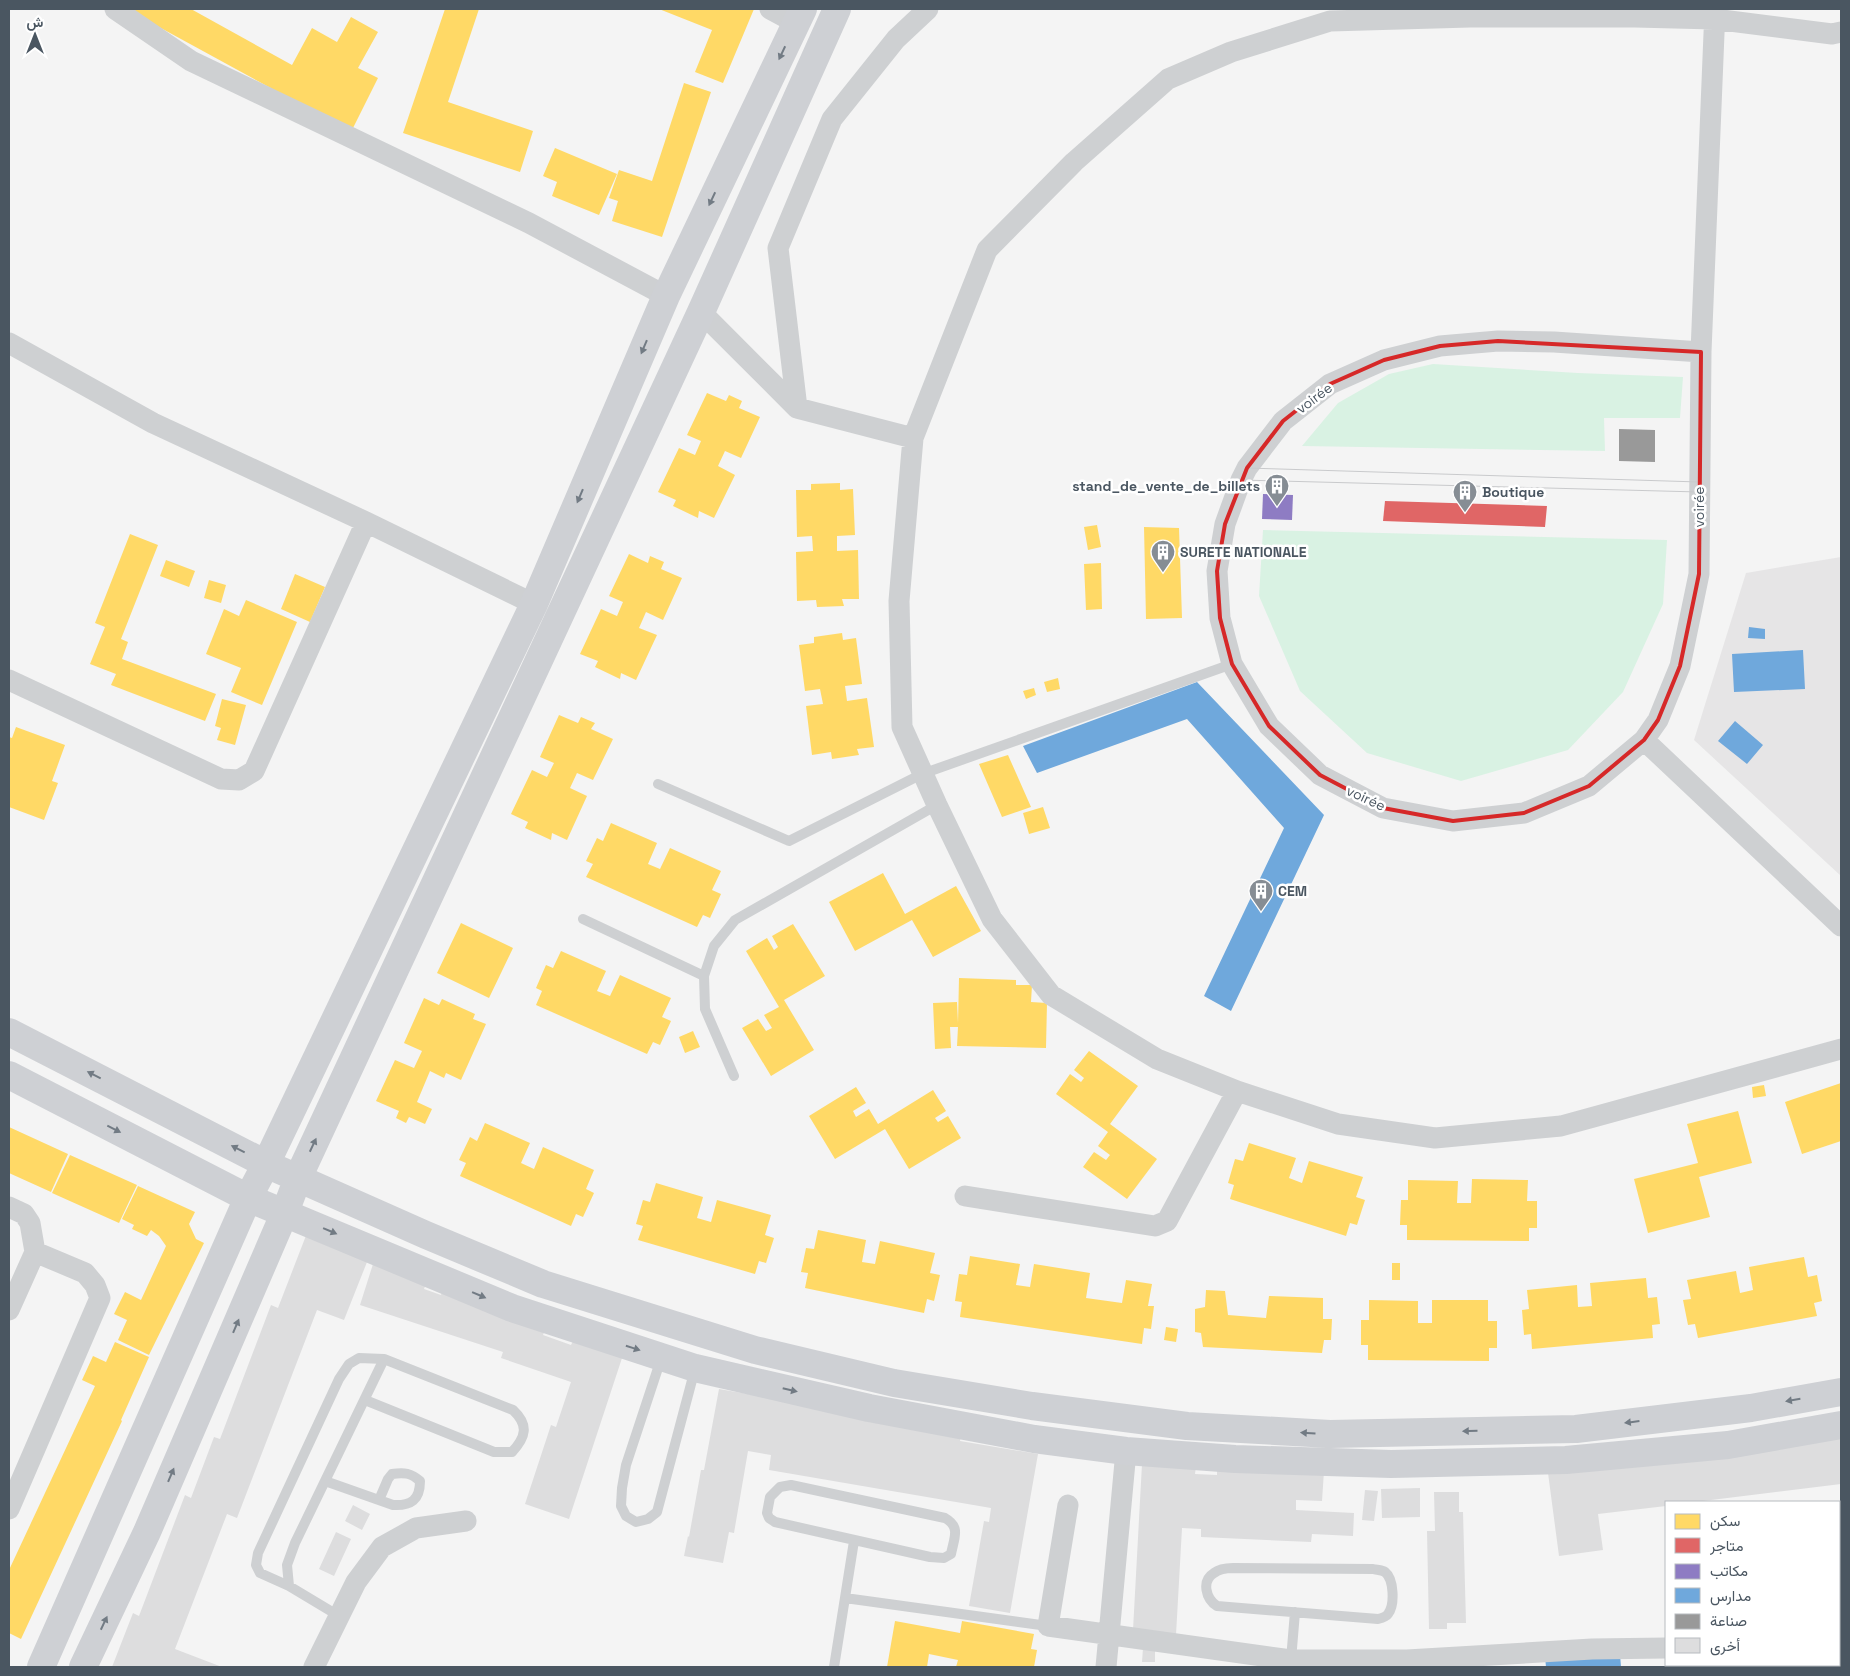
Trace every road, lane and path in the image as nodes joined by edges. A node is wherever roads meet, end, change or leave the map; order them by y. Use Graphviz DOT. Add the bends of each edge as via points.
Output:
graph roads {
  1 [pos="115,9"];
  2 [pos="770,9"];
  3 [pos="837,9"];
  4 [pos="928,9"];
  5 [pos="1715,14"];
  6 [pos="799,16"];
  7 [pos="1841,32"];
  8 [pos="666,296"];
  9 [pos="701,312"];
  10 [pos="9,343"];
  11 [pos="1701,352"];
  12 [pos="797,408"];
  13 [pos="913,438"];
  14 [pos="366,522"];
  15 [pos="534,604"];
  16 [pos="1232,664"];
  17 [pos="9,680"];
  18 [pos="1644,740"];
  19 [pos="922,774"];
  20 [pos="658,784"];
  21 [pos="937,805"];
  22 [pos="583,919"];
  23 [pos="1841,926"];
  24 [pos="704,976"];
  25 [pos="9,1032"];
  26 [pos="1841,1049"];
  27 [pos="9,1075"];
  28 [pos="734,1076"];
  29 [pos="1237,1091"];
  30 [pos="266,1164"];
  31 [pos="298,1178"];
  32 [pos="965,1196"];
  33 [pos="248,1198"];
  34 [pos="9,1207"];
  35 [pos="285,1212"];
  36 [pos="34,1252"];
  37 [pos="9,1310"];
  38 [pos="661,1357"];
  39 [pos="384,1359"];
  40 [pos="695,1368"];
  41 [pos="1841,1392"];
  42 [pos="365,1400"];
  43 [pos="1841,1425"];
  44 [pos="1126,1452"];
  45 [pos="325,1481"];
  46 [pos="379,1500"];
  47 [pos="1068,1504"];
  48 [pos="9,1509"];
  49 [pos="466,1521"];
  50 [pos="854,1541"];
  51 [pos="289,1586"];
  52 [pos="845,1598"];
  53 [pos="1294,1612"];
  54 [pos="339,1616"];
  55 [pos="1048,1626"];
  56 [pos="1109,1635"];
  57 [pos="1665,1648"];
  58 [pos="1291,1660"];
  59 [pos="41,1667"];
  60 [pos="83,1667"];
  61 [pos="314,1667"];
  62 [pos="834,1667"];
  63 [pos="1106,1667"];
  1 -- 8 [label="street" via="191,61 529,223"];
  2 -- 6 [label="street"];
  3 -- 9 [label="main road"];
  4 -- 12 [label="street" via="896,39 832,119 778,248"];
  5 -- 7 [label="street" via="1832,34"];
  5 -- 11 [label="street"];
  5 -- 13 [label="street" via="1330,21 1231,52 1168,79 1074,162 987,250"];
  6 -- 8 [label="main road, one-way"];
  8 -- 15 [label="main road, one-way"];
  9 -- 12 [label="street"];
  31 -- 9 [label="main road, one-way"];
  10 -- 14 [label="street" via="153,423"];
  11 -- 16 [label="street, voirée" via="1517,341 1440,346 1384,360 1330,384 1283,421 1247,468 1224,524 1217,571 1220,618"];
  11 -- 18 [label="street, voirée" via="1699,574 1680,666 1658,720"];
  12 -- 13 [label="street"];
  13 -- 19 [label="street" via="899,602 902,727"];
  14 -- 15 [label="street"];
  14 -- 17 [label="street" via="254,771 239,780 222,779"];
  15 -- 30 [label="main road"];
  16 -- 18 [label="street, voirée" via="1269,726 1320,775 1383,808 1453,821 1524,814 1589,786"];
  16 -- 19 [label="lane"];
  18 -- 23 [label="street"];
  19 -- 20 [label="lane" via="789,840"];
  19 -- 21 [label="street"];
  21 -- 24 [label="lane" via="735,920 714,946"];
  21 -- 29 [label="street" via="992,919 1051,995 1157,1059"];
  22 -- 24 [label="lane"];
  24 -- 28 [label="lane" via="705,1009"];
  30 -- 25 [label="main road, one-way"];
  26 -- 29 [label="street" via="1561,1126 1435,1138 1338,1124"];
  27 -- 33 [label="main road, one-way"];
  29 -- 32 [label="street" via="1167,1221 1155,1226"];
  30 -- 31 [label="main road"];
  30 -- 33 [label="main road"];
  31 -- 35 [label="main road"];
  41 -- 31 [label="main road, one-way" via="1751,1408 1576,1429 1330,1434 1187,1426 1032,1406 894,1383 755,1350 552,1287"];
  33 -- 35 [label="main road"];
  33 -- 59 [label="main road"];
  34 -- 36 [label="street" via="24,1214 30,1223"];
  35 -- 38 [label="main road, one-way" via="512,1308"];
  60 -- 35 [label="main road, one-way" via="147,1532"];
  36 -- 37 [label="street"];
  36 -- 48 [label="street" via="85,1273 100,1298"];
  38 -- 40 [label="main road"];
  38 -- 40 [label="lane" via="626,1465 622,1488 621,1506 626,1516 636,1522 657,1512"];
  39 -- 42 [label="lane"];
  39 -- 42 [label="lane" via="513,1410 522,1418 522,1442 512,1452 494,1452"];
  39 -- 51 [label="lane" via="359,1358 349,1364 339,1379 258,1553 256,1565 260,1573"];
  40 -- 44 [label="main road, one-way" via="869,1408 1034,1439"];
  42 -- 45 [label="lane"];
  43 -- 44 [label="main road" via="1728,1444 1566,1460 1391,1464"];
  44 -- 56 [label="street"];
  45 -- 46 [label="lane"];
  45 -- 51 [label="lane" via="287,1565"];
  47 -- 55 [label="street"];
  49 -- 54 [label="street" via="416,1528 382,1547 356,1582"];
  50 -- 50 [label="lane" via="776,1522 768,1514 770,1497 780,1487 791,1485 945,1518 953,1522 956,1529 951,1554 944,1558"];
  50 -- 52 [label="lane"];
  51 -- 54 [label="lane"];
  52 -- 55 [label="lane"];
  52 -- 62 [label="lane"];
  53 -- 53 [label="lane" via="1384,1618 1391,1608 1393,1587 1390,1577 1373,1568 1233,1568 1216,1571 1207,1581 1208,1597 1217,1606"];
  53 -- 58 [label="lane"];
  54 -- 61 [label="street"];
  55 -- 56 [label="street"];
  56 -- 58 [label="street"];
  56 -- 63 [label="street"];
  57 -- 58 [label="street" via="1407,1660"];
}
